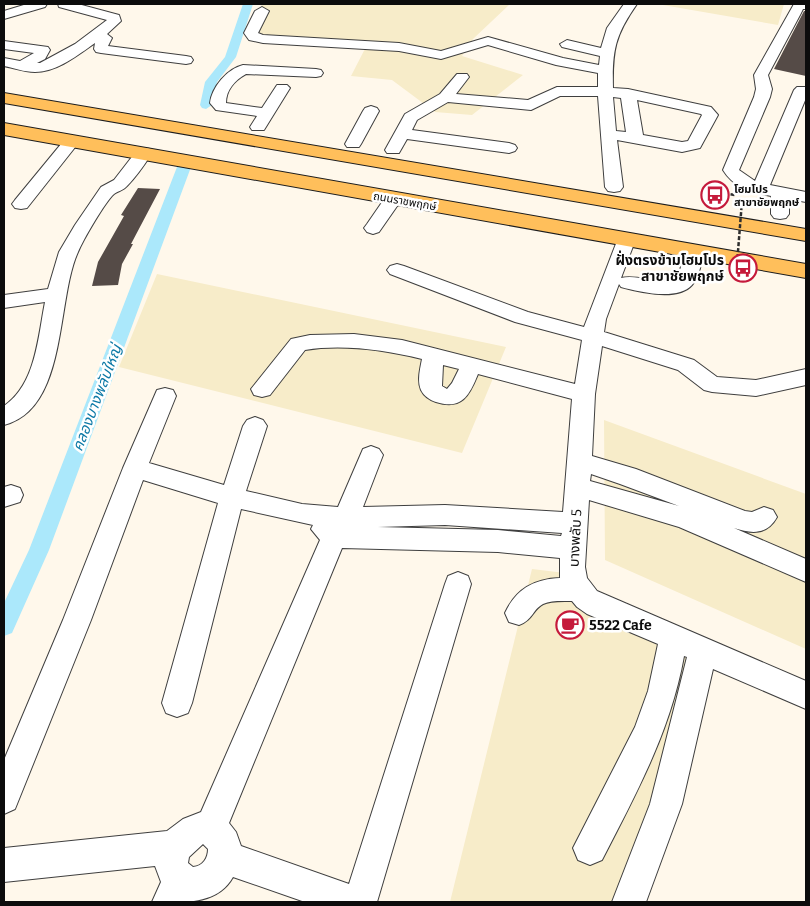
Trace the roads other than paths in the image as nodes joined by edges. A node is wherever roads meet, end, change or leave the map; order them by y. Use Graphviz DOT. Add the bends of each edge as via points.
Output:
graph roads {
  1 [pos="40,4"];
  2 [pos="64,4"];
  3 [pos="630,4"];
  4 [pos="806,5"];
  5 [pos="262,11"];
  6 [pos="4,15"];
  7 [pos="96,35"];
  8 [pos="567,44"];
  9 [pos="4,45"];
  10 [pos="608,54"];
  11 [pos="186,60"];
  12 [pos="4,62"];
  13 [pos="24,65"];
  14 [pos="604,70"];
  15 [pos="316,73"];
  16 [pos="462,77"];
  17 [pos="763,82"];
  18 [pos="4,83"];
  19 [pos="282,88"];
  20 [pos="796,89"];
  21 [pos="605,92"];
  22 [pos="628,94"];
  23 [pos="4,98"];
  24 [pos="445,98"];
  25 [pos="371,112"];
  26 [pos="4,116"];
  27 [pos="147,123"];
  28 [pos="263,124"];
  29 [pos="4,129"];
  30 [pos="402,133"];
  31 [pos="608,134"];
  32 [pos="635,138"];
  33 [pos="72,141"];
  34 [pos="353,144"];
  35 [pos="510,148"];
  36 [pos="394,150"];
  37 [pos="143,153"];
  38 [pos="245,159"];
  39 [pos="614,187"];
  40 [pos="760,188"];
  41 [pos="780,192"];
  42 [pos="805,193"];
  43 [pos="393,198"];
  44 [pos="21,204"];
  45 [pos="780,214"];
  46 [pos="806,218"];
  47 [pos="373,228"];
  48 [pos="806,235"];
  49 [pos="626,241"];
  50 [pos="689,243"];
  51 [pos="806,255"];
  52 [pos="806,265"];
  53 [pos="397,270"];
  54 [pos="806,272"];
  55 [pos="628,283"];
  56 [pos="57,294"];
  57 [pos="4,301"];
  58 [pos="592,336"];
  59 [pos="433,356"];
  60 [pos="471,366"];
  61 [pos="806,377"];
  62 [pos="262,389"];
  63 [pos="584,394"];
  64 [pos="165,396"];
  65 [pos="4,417"];
  66 [pos="255,426"];
  67 [pos="371,455"];
  68 [pos="580,462"];
  69 [pos="135,468"];
  70 [pos="579,487"];
  71 [pos="232,497"];
  72 [pos="764,517"];
  73 [pos="340,527"];
  74 [pos="574,536"];
  75 [pos="806,571"];
  76 [pos="458,584"];
  77 [pos="578,589"];
  78 [pos="520,612"];
  79 [pos="673,637"];
  80 [pos="704,650"];
  81 [pos="806,695"];
  82 [pos="177,703"];
  83 [pos="4,798"];
  84 [pos="217,843"];
  85 [pos="175,847"];
  86 [pos="590,848"];
  87 [pos="4,865"];
  88 [pos="175,891"];
  89 [pos="352,902"];
  90 [pos="360,902"];
  91 [pos="629,902"];
  1 -- 6 [label="street"];
  2 -- 7 [label="street" via="114,18"];
  3 -- 10 [label="street" via="608,44"];
  4 -- 17 [label="street" via="799,6 793,15 762,75"];
  5 -- 14 [label="street" via="251,34 263,39 399,47 441,55 488,41"];
  7 -- 11 [label="street" via="105,38 101,49"];
  7 -- 13 [label="street" via="51,64 42,67"];
  8 -- 10 [label="street"];
  9 -- 13 [label="street" via="44,50"];
  10 -- 14 [label="street"];
  12 -- 13 [label="street"];
  14 -- 21 [label="street"];
  15 -- 28 [label="street" via="243,68 238,71 218,95 218,103"];
  16 -- 24 [label="street"];
  17 -- 20 [label="street"];
  17 -- 40 [label="street" via="762,97 731,170 733,176"];
  18 -- 28 [label="main road"];
  19 -- 28 [label="street"];
  20 -- 40 [label="street"];
  21 -- 22 [label="street"];
  21 -- 24 [label="street" via="557,92 532,105"];
  21 -- 31 [label="street"];
  22 -- 32 [label="street"];
  22 -- 32 [label="street" via="706,110 710,115 694,145 682,147"];
  23 -- 27 [label="main road"];
  24 -- 30 [label="street" via="411,117"];
  25 -- 34 [label="street"];
  26 -- 38 [label="main road, ถนนราชพฤกษ์"];
  27 -- 28 [label="main road"];
  27 -- 48 [label="main road"];
  28 -- 34 [label="main road"];
  29 -- 33 [label="main road, ถนนราชพฤกษ์"];
  30 -- 35 [label="street"];
  30 -- 36 [label="street"];
  31 -- 32 [label="street"];
  31 -- 39 [label="street"];
  33 -- 37 [label="main road, ถนนราชพฤกษ์"];
  33 -- 44 [label="street"];
  34 -- 36 [label="main road"];
  36 -- 39 [label="main road"];
  37 -- 38 [label="main road"];
  37 -- 43 [label="main road, ถนนราชพฤกษ์"];
  37 -- 56 [label="street" via="120,184 107,191 84,225 68,252"];
  38 -- 50 [label="main road, ถนนราชพฤกษ์"];
  39 -- 45 [label="main road" via="711,197"];
  40 -- 41 [label="street"];
  41 -- 42 [label="street"];
  41 -- 45 [label="street"];
  43 -- 47 [label="street"];
  43 -- 49 [label="main road, ถนนราชพฤกษ์"];
  45 -- 46 [label="main road"];
  49 -- 50 [label="main road, ถนนราชพฤกษ์"];
  49 -- 58 [label="street, บางพลับ 5"];
  50 -- 51 [label="main road, ถนนราชพฤกษ์"];
  50 -- 52 [label="main road"];
  50 -- 54 [label="main road, ถนนราชพฤกษ์"];
  50 -- 55 [label="street" via="686,280 681,284 654,287"];
  53 -- 58 [label="street" via="522,317"];
  56 -- 57 [label="street"];
  56 -- 65 [label="street" via="41,372 32,391"];
  58 -- 61 [label="street" via="686,365 712,384 756,388"];
  58 -- 63 [label="street, บางพลับ 5"];
  59 -- 60 [label="street"];
  59 -- 60 [label="street" via="432,390 442,398 451,398 459,391"];
  59 -- 62 [label="street" via="370,342 310,342 294,347"];
  60 -- 63 [label="street"];
  63 -- 68 [label="street, บางพลับ 5"];
  64 -- 69 [label="street"];
  66 -- 71 [label="street"];
  67 -- 73 [label="street"];
  68 -- 70 [label="street, บางพลับ 5"];
  68 -- 72 [label="street" via="627,476 743,521 756,523"];
  69 -- 71 [label="street"];
  69 -- 83 [label="street"];
  70 -- 74 [label="street, บางพลับ 5"];
  70 -- 75 [label="street" via="686,519"];
  71 -- 73 [label="street"];
  71 -- 82 [label="street"];
  73 -- 74 [label="street" via="472,529"];
  73 -- 84 [label="street"];
  74 -- 77 [label="street, บางพลับ 5" via="572,567"];
  76 -- 90 [label="street"];
  77 -- 78 [label="street" via="538,593 526,600"];
  77 -- 79 [label="street" via="597,605"];
  79 -- 80 [label="street"];
  79 -- 86 [label="street" via="654,717 637,759"];
  80 -- 81 [label="street"];
  80 -- 91 [label="street" via="666,804"];
  84 -- 85 [label="street" via="195,830"];
  84 -- 88 [label="street" via="217,873 203,883 187,884"];
  84 -- 89 [label="street"];
  85 -- 87 [label="street"];
  85 -- 88 [label="street" via="172,865"];
}
